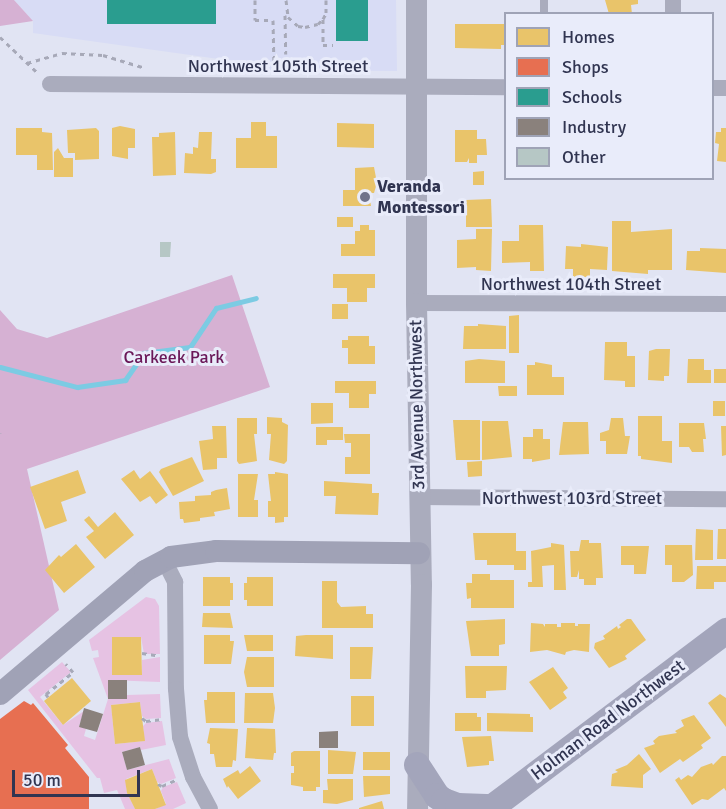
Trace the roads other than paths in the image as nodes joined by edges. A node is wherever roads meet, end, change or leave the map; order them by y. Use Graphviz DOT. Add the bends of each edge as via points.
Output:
graph roads {
  1 [pos="416,0"];
  2 [pos="50,84"];
  3 [pos="416,86"];
  4 [pos="504,87"];
  5 [pos="416,303"];
  6 [pos="726,304"];
  7 [pos="418,497"];
  8 [pos="726,499"];
  9 [pos="420,553"];
  10 [pos="164,560"];
  11 [pos="726,631"];
  12 [pos="0,693"];
  13 [pos="417,765"];
  14 [pos="492,808"];
  15 [pos="210,809"];
  16 [pos="417,809"];
  1 -- 3 [label="street, 3rd Avenue Northwest"];
  2 -- 3 [label="street, Northwest 105th Street"];
  3 -- 4 [label="street, Northwest 105th Street"];
  3 -- 5 [label="street, 3rd Avenue Northwest"];
  5 -- 6 [label="street, Northwest 104th Street"];
  5 -- 7 [label="street, 3rd Avenue Northwest"];
  7 -- 8 [label="street, Northwest 103rd Street"];
  7 -- 9 [label="street, 3rd Avenue Northwest"];
  9 -- 10 [label="main road" via="201,551"];
  9 -- 13 [label="street, 3rd Avenue Northwest"];
  10 -- 12 [label="main road" via="138,576"];
  10 -- 15 [label="street" via="175,582 180,737 193,777"];
  11 -- 14 [label="main road, Holman Road Northwest"];
  13 -- 14 [label="main road" via="444,801"];
  13 -- 16 [label="street, 3rd Avenue Northwest"];
}
